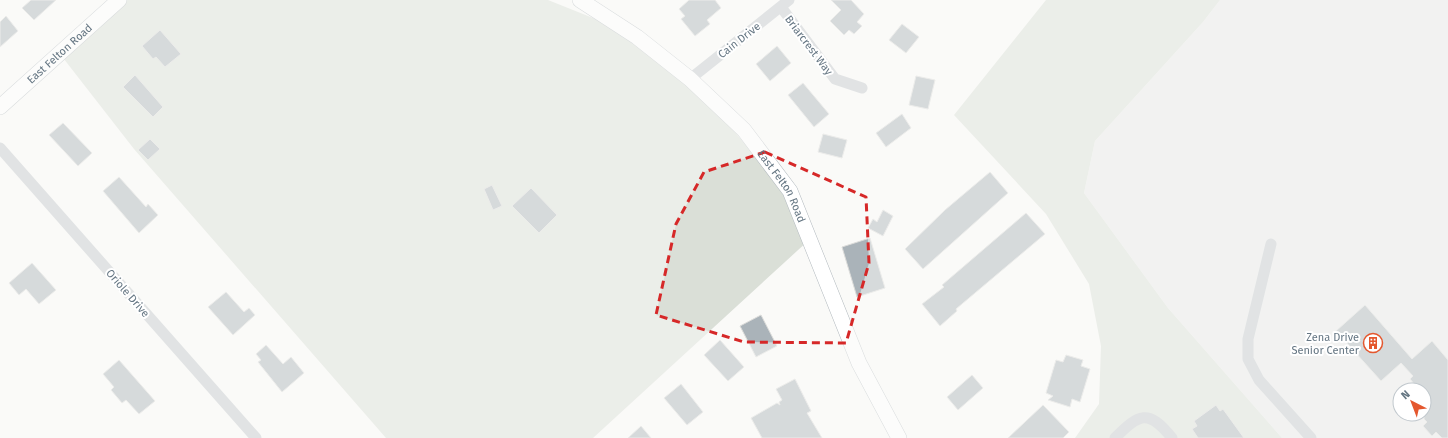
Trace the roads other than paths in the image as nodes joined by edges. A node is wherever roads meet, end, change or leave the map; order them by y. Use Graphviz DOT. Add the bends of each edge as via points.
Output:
graph roads {
  1 [pos="119,0"];
  2 [pos="580,0"];
  3 [pos="785,4"];
  4 [pos="690,79"];
  5 [pos="862,88"];
  6 [pos="0,107"];
  7 [pos="0,148"];
  8 [pos="1271,244"];
  9 [pos="256,438"];
  10 [pos="899,438"];
  11 [pos="1115,438"];
  12 [pos="1172,438"];
  13 [pos="1311,438"];
  1 -- 6 [label="street, East Felton Road"];
  2 -- 4 [label="street, East Felton Road" via="637,38"];
  3 -- 4 [label="street, Cain Drive"];
  3 -- 5 [label="street, Briarcrest Way" via="835,79"];
  4 -- 10 [label="street, East Felton Road" via="744,130 790,191 859,363"];
  7 -- 9 [label="street, Oriole Drive"];
  8 -- 13 [label="street" via="1248,339 1248,358 1259,380"];
  11 -- 12 [label="street" via="1140,417 1147,417"];
}
